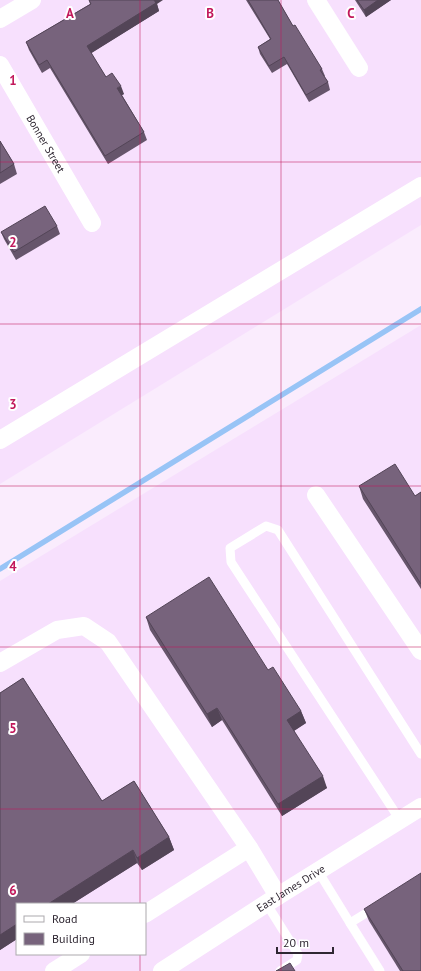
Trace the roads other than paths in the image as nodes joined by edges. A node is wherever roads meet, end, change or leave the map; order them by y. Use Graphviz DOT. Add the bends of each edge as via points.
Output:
graph roads {
  1 [pos="32,0"];
  2 [pos="316,0"];
  3 [pos="0,19"];
  4 [pos="0,65"];
  5 [pos="359,68"];
  6 [pos="421,186"];
  7 [pos="92,223"];
  8 [pos="0,440"];
  9 [pos="316,495"];
  10 [pos="421,651"];
  11 [pos="0,663"];
  12 [pos="421,754"];
  13 [pos="421,807"];
  14 [pos="400,820"];
  15 [pos="249,848"];
  16 [pos="318,871"];
  17 [pos="272,900"];
  18 [pos="382,903"];
  19 [pos="146,913"];
  20 [pos="350,923"];
  21 [pos="79,955"];
  22 [pos="54,971"];
  23 [pos="162,971"];
  24 [pos="280,971"];
  25 [pos="380,971"];
  1 -- 3 [label="street"];
  2 -- 5 [label="street"];
  4 -- 7 [label="street, Bonner Street"];
  6 -- 8 [label="street"];
  9 -- 10 [label="street"];
  11 -- 15 [label="street" via="57,630 84,626 108,642"];
  12 -- 14 [label="lane" via="278,530 266,526 230,548 231,562"];
  13 -- 14 [label="street, East James Drive"];
  14 -- 16 [label="street, East James Drive"];
  15 -- 17 [label="street"];
  15 -- 19 [label="street"];
  16 -- 17 [label="street, East James Drive"];
  16 -- 20 [label="lane"];
  17 -- 23 [label="street, East James Drive"];
  17 -- 24 [label="lane" via="298,954 298,960"];
  18 -- 20 [label="lane"];
  20 -- 25 [label="lane"];
  21 -- 22 [label="street"];
}
